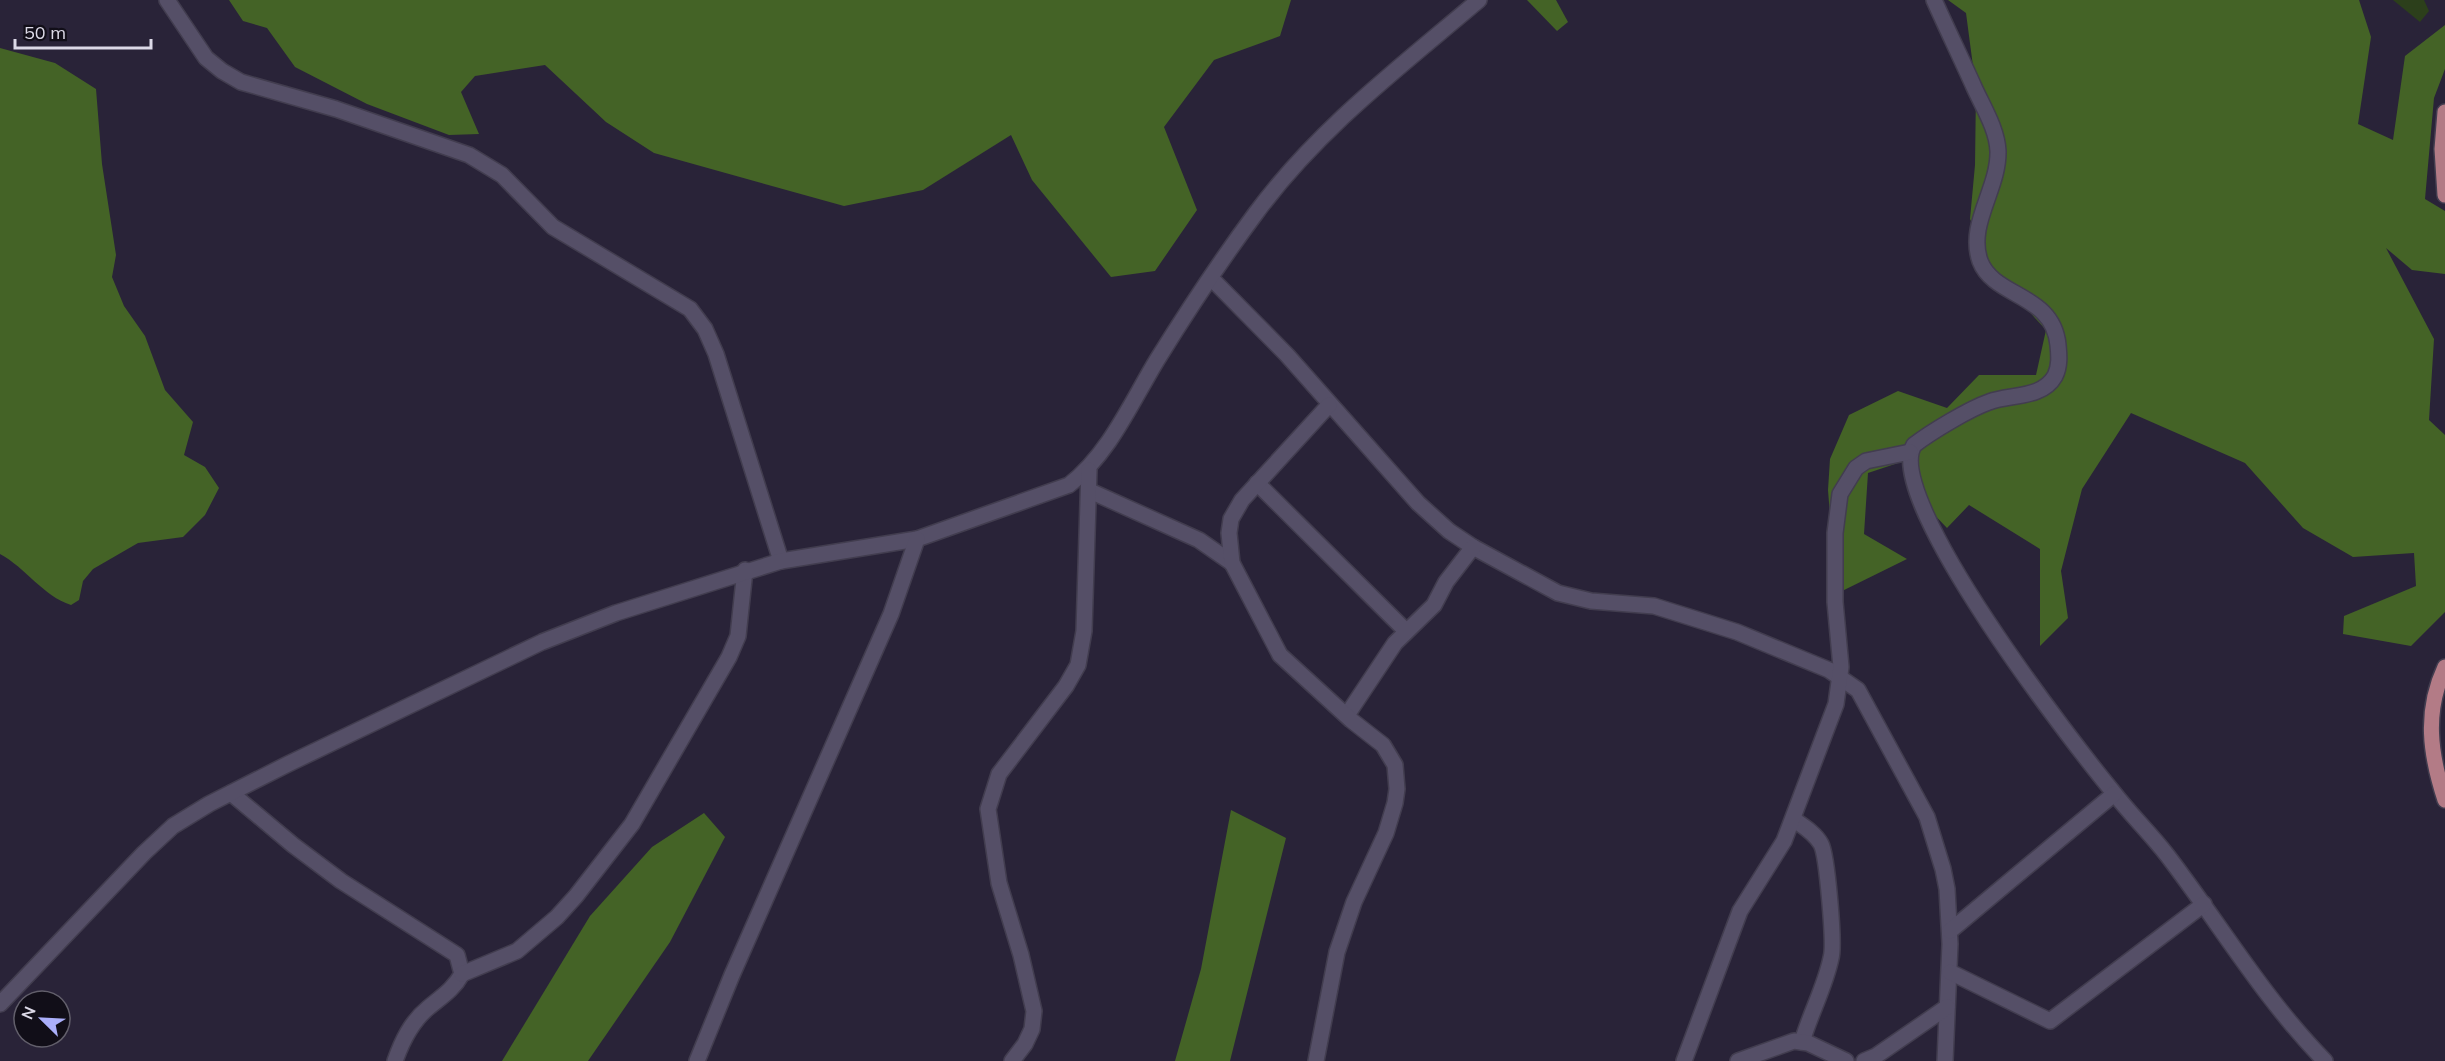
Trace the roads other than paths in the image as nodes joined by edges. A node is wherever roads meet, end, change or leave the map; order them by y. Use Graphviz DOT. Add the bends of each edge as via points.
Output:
graph roads {
  1 [pos="167,0"];
  2 [pos="1479,0"];
  3 [pos="1934,0"];
  4 [pos="2445,112"];
  5 [pos="2445,195"];
  6 [pos="1212,279"];
  7 [pos="1329,405"];
  8 [pos="1910,452"];
  9 [pos="1089,470"];
  10 [pos="1257,483"];
  11 [pos="1090,491"];
  12 [pos="917,539"];
  13 [pos="1473,548"];
  14 [pos="781,561"];
  15 [pos="1232,563"];
  16 [pos="746,570"];
  17 [pos="1405,630"];
  18 [pos="2445,667"];
  19 [pos="1841,676"];
  20 [pos="1347,715"];
  21 [pos="231,793"];
  22 [pos="2114,794"];
  23 [pos="2445,800"];
  24 [pos="1793,819"];
  25 [pos="2204,904"];
  26 [pos="1950,932"];
  27 [pos="1950,972"];
  28 [pos="462,974"];
  29 [pos="0,1004"];
  30 [pos="1947,1007"];
  31 [pos="1802,1042"];
  32 [pos="395,1061"];
  33 [pos="697,1061"];
  34 [pos="1012,1061"];
  35 [pos="1316,1061"];
  36 [pos="1684,1061"];
  37 [pos="1738,1061"];
  38 [pos="1846,1061"];
  39 [pos="1864,1061"];
  40 [pos="1945,1061"];
  41 [pos="2325,1061"];
  1 -- 14 [label="street" via="206,58 222,71 241,82 336,109 469,155 502,175 553,227 690,309 716,354"];
  2 -- 6 [label="street" via="1320,137 1255,215"];
  3 -- 8 [label="street" via="1991,124 1998,148 1997,169 1976,248 1982,265 1996,281 2047,315 2057,339 2060,361 2054,377 2038,390 1989,401 1922,439"];
  4 -- 5 [label="main road"];
  6 -- 7 [label="street" via="1287,355"];
  6 -- 9 [label="street"];
  7 -- 10 [label="street"];
  7 -- 13 [label="street" via="1418,502"];
  8 -- 19 [label="street" via="1866,461 1856,468 1840,494 1835,512 1835,602"];
  8 -- 22 [label="street" via="1914,484 1941,549 2032,685"];
  9 -- 11 [label="street"];
  9 -- 12 [label="street" via="1069,485 1042,496"];
  10 -- 15 [label="street" via="1231,519"];
  10 -- 17 [label="street"];
  11 -- 15 [label="street" via="1199,540"];
  11 -- 34 [label="street" via="1084,631 1078,665 999,774 988,809 999,883 1034,1011 1032,1029"];
  12 -- 14 [label="street"];
  12 -- 33 [label="street" via="891,614"];
  13 -- 17 [label="street" via="1446,582 1434,605"];
  13 -- 19 [label="street" via="1558,593 1678,613 1737,632"];
  14 -- 16 [label="street"];
  15 -- 20 [label="street" via="1280,655"];
  16 -- 21 [label="street" via="542,642"];
  16 -- 28 [label="street" via="738,636 729,657 632,824 557,917 517,951"];
  17 -- 20 [label="street"];
  18 -- 23 [label="main road" via="2434,694 2430,723 2432,749"];
  19 -- 24 [label="street" via="1836,704"];
  19 -- 26 [label="street" via="1865,701 1927,817 1947,889"];
  20 -- 35 [label="street" via="1389,752 1396,778 1395,803 1337,952"];
  21 -- 28 [label="street" via="341,881 457,955"];
  21 -- 29 [label="street" via="189,815 159,839"];
  22 -- 25 [label="street"];
  22 -- 26 [label="street"];
  24 -- 31 [label="street" via="1822,844 1833,943 1831,960"];
  24 -- 36 [label="street" via="1778,854 1745,901"];
  25 -- 27 [label="street" via="2050,1021"];
  25 -- 41 [label="street" via="2278,1009"];
  26 -- 27 [label="street"];
  27 -- 30 [label="street"];
  28 -- 32 [label="street" via="455,986 416,1020 400,1044"];
  30 -- 39 [label="street"];
  30 -- 40 [label="street"];
  31 -- 37 [label="street" via="1784,1043"];
  31 -- 38 [label="street"];
}
